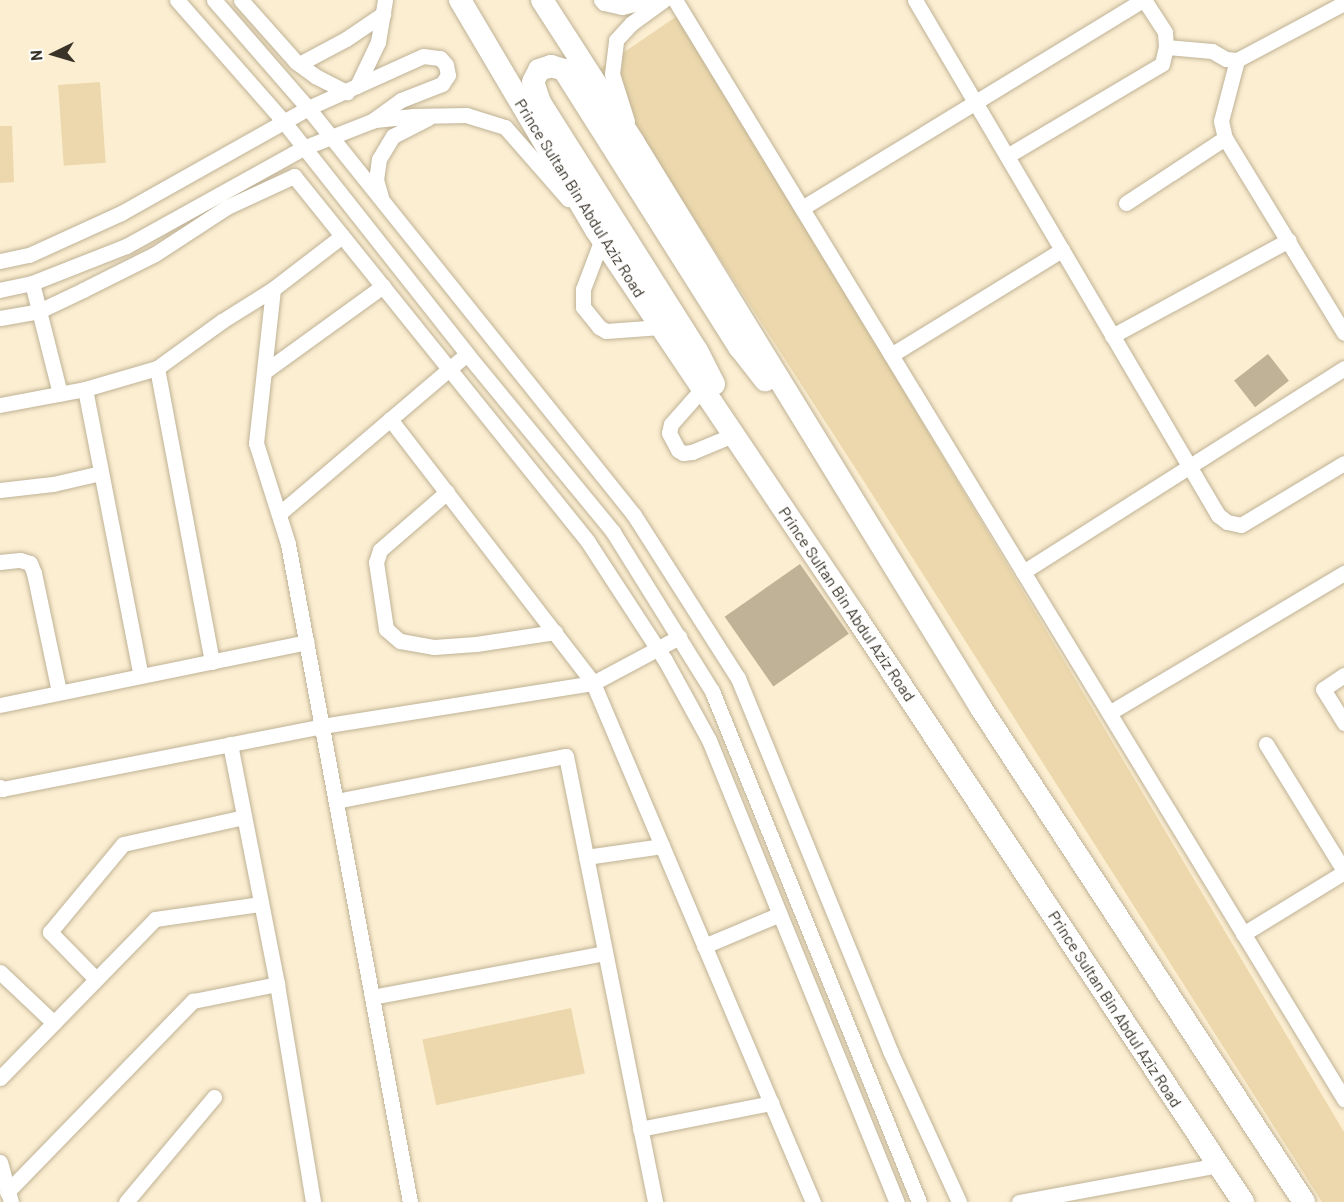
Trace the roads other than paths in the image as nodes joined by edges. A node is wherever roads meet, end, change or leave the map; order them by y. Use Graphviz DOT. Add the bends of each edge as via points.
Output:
graph roads {
  1 [pos="177,0"];
  2 [pos="214,0"];
  3 [pos="241,0"];
  4 [pos="460,0"];
  5 [pos="542,0"];
  6 [pos="601,0"];
  7 [pos="650,0"];
  8 [pos="664,0"];
  9 [pos="675,0"];
  10 [pos="915,0"];
  11 [pos="1144,0"];
  12 [pos="1343,2"];
  13 [pos="384,7"];
  14 [pos="1166,47"];
  15 [pos="1237,60"];
  16 [pos="299,64"];
  17 [pos="352,89"];
  18 [pos="975,104"];
  19 [pos="308,108"];
  20 [pos="431,116"];
  21 [pos="372,121"];
  22 [pos="284,122"];
  23 [pos="329,137"];
  24 [pos="1225,138"];
  25 [pos="634,143"];
  26 [pos="303,148"];
  27 [pos="1007,156"];
  28 [pos="1126,203"];
  29 [pos="384,206"];
  30 [pos="802,208"];
  31 [pos="599,235"];
  32 [pos="342,236"];
  33 [pos="1289,240"];
  34 [pos="1062,250"];
  35 [pos="110,253"];
  36 [pos="0,261"];
  37 [pos="121,271"];
  38 [pos="32,284"];
  39 [pos="383,286"];
  40 [pos="273,289"];
  41 [pos="0,290"];
  42 [pos="39,310"];
  43 [pos="0,318"];
  44 [pos="661,327"];
  45 [pos="1344,333"];
  46 [pos="1112,336"];
  47 [pos="467,354"];
  48 [pos="891,355"];
  49 [pos="157,368"];
  50 [pos="1344,368"];
  51 [pos="449,369"];
  52 [pos="264,372"];
  53 [pos="85,389"];
  54 [pos="702,389"];
  55 [pos="60,394"];
  56 [pos="0,405"];
  57 [pos="390,419"];
  58 [pos="733,435"];
  59 [pos="1344,463"];
  60 [pos="833,466"];
  61 [pos="1188,466"];
  62 [pos="101,473"];
  63 [pos="769,488"];
  64 [pos="0,490"];
  65 [pos="447,492"];
  66 [pos="280,513"];
  67 [pos="0,562"];
  68 [pos="1023,572"];
  69 [pos="1344,573"];
  70 [pos="555,632"];
  71 [pos="679,637"];
  72 [pos="306,642"];
  73 [pos="658,649"];
  74 [pos="212,662"];
  75 [pos="1344,675"];
  76 [pos="141,676"];
  77 [pos="593,683"];
  78 [pos="59,692"];
  79 [pos="0,705"];
  80 [pos="1109,713"];
  81 [pos="1344,723"];
  82 [pos="322,726"];
  83 [pos="230,744"];
  84 [pos="1266,744"];
  85 [pos="0,787"];
  86 [pos="336,801"];
  87 [pos="244,817"];
  88 [pos="662,846"];
  89 [pos="586,857"];
  90 [pos="1344,871"];
  91 [pos="261,904"];
  92 [pos="780,914"];
  93 [pos="1243,934"];
  94 [pos="704,946"];
  95 [pos="605,953"];
  96 [pos="0,972"];
  97 [pos="96,979"];
  98 [pos="277,984"];
  99 [pos="372,997"];
  100 [pos="54,1023"];
  101 [pos="0,1078"];
  102 [pos="1342,1091"];
  103 [pos="214,1097"];
  104 [pos="771,1103"];
  105 [pos="640,1129"];
  106 [pos="0,1162"];
  107 [pos="1218,1165"];
  108 [pos="9,1197"];
  109 [pos="126,1202"];
  110 [pos="313,1202"];
  111 [pos="410,1202"];
  112 [pos="655,1202"];
  113 [pos="813,1202"];
  114 [pos="897,1202"];
  115 [pos="919,1202"];
  116 [pos="959,1202"];
  117 [pos="1020,1202"];
  118 [pos="1243,1202"];
  119 [pos="1304,1202"];
  1 -- 22 [label="street"];
  2 -- 19 [label="street"];
  3 -- 16 [label="street"];
  4 -- 31 [label="highway, Prince Sultan Bin Abdul Aziz Road"];
  5 -- 25 [label="highway"];
  6 -- 7 [label="street" via="622,7"];
  8 -- 25 [label="street" via="616,39 612,74"];
  9 -- 30 [label="street"];
  10 -- 18 [label="street"];
  11 -- 14 [label="street" via="1165,32"];
  11 -- 18 [label="street"];
  12 -- 15 [label="street"];
  13 -- 16 [label="street" via="346,39"];
  13 -- 17 [label="street" via="378,42"];
  14 -- 15 [label="street" via="1212,51"];
  14 -- 27 [label="street" via="1162,64"];
  15 -- 24 [label="street" via="1221,121"];
  16 -- 17 [label="street"];
  17 -- 19 [label="street"];
  17 -- 21 [label="street" via="423,56 440,58 446,65 448,75 442,84 401,100"];
  18 -- 27 [label="street"];
  18 -- 30 [label="street"];
  19 -- 22 [label="street"];
  19 -- 23 [label="street"];
  20 -- 21 [label="street"];
  20 -- 29 [label="street" via="393,136 379,159 376,180"];
  20 -- 31 [label="street" via="466,115 505,127"];
  21 -- 23 [label="street"];
  22 -- 26 [label="street"];
  22 -- 36 [label="street" via="121,213 29,255"];
  23 -- 26 [label="street"];
  23 -- 29 [label="street"];
  24 -- 28 [label="street"];
  24 -- 33 [label="street"];
  25 -- 60 [label="highway"];
  26 -- 35 [label="street"];
  26 -- 47 [label="street"];
  27 -- 34 [label="street"];
  29 -- 116 [label="street" via="634,515 738,678 890,1051"];
  30 -- 48 [label="street"];
  31 -- 44 [label="highway, Prince Sultan Bin Abdul Aziz Road"];
  31 -- 44 [label="street" via="583,289 584,307 606,331"];
  32 -- 37 [label="street" via="294,176 227,207 155,254"];
  32 -- 39 [label="street"];
  32 -- 40 [label="street"];
  33 -- 45 [label="street"];
  33 -- 46 [label="street"];
  34 -- 46 [label="street"];
  34 -- 48 [label="street"];
  35 -- 37 [label="street"];
  35 -- 38 [label="street"];
  37 -- 42 [label="street"];
  38 -- 41 [label="street"];
  38 -- 42 [label="street"];
  39 -- 51 [label="street"];
  39 -- 52 [label="street"];
  40 -- 49 [label="street"];
  40 -- 52 [label="street"];
  42 -- 43 [label="street"];
  42 -- 55 [label="street"];
  44 -- 54 [label="highway, Prince Sultan Bin Abdul Aziz Road"];
  46 -- 61 [label="street"];
  47 -- 51 [label="street"];
  47 -- 71 [label="street" via="613,532"];
  48 -- 68 [label="street"];
  49 -- 53 [label="street"];
  49 -- 74 [label="street"];
  50 -- 61 [label="street"];
  51 -- 57 [label="street"];
  51 -- 73 [label="street" via="588,542"];
  52 -- 66 [label="street" via="256,443"];
  53 -- 55 [label="street"];
  53 -- 62 [label="street"];
  54 -- 58 [label="highway, Prince Sultan Bin Abdul Aziz Road"];
  54 -- 58 [label="street" via="671,424 669,433 678,450 692,452"];
  55 -- 56 [label="street"];
  57 -- 65 [label="street"];
  57 -- 66 [label="street"];
  58 -- 63 [label="highway, Prince Sultan Bin Abdul Aziz Road"];
  59 -- 61 [label="street" via="1241,525 1218,515"];
  60 -- 63 [label="highway" via="740,348 564,70 551,66 539,70 533,82 540,103 697,351"];
  60 -- 119 [label="highway" via="981,708"];
  61 -- 68 [label="street"];
  62 -- 64 [label="street"];
  62 -- 76 [label="street"];
  63 -- 107 [label="highway, Prince Sultan Bin Abdul Aziz Road"];
  65 -- 70 [label="street"];
  65 -- 70 [label="street" via="380,550 376,562 386,629 400,640 434,647"];
  66 -- 72 [label="street"];
  67 -- 78 [label="street" via="30,563"];
  68 -- 80 [label="street"];
  69 -- 80 [label="street"];
  70 -- 77 [label="street"];
  71 -- 73 [label="street"];
  71 -- 115 [label="street" via="712,692"];
  72 -- 74 [label="street"];
  72 -- 82 [label="street"];
  73 -- 77 [label="street"];
  73 -- 92 [label="street" via="709,740"];
  74 -- 76 [label="street"];
  75 -- 81 [label="street" via="1323,689"];
  76 -- 78 [label="street"];
  77 -- 82 [label="street"];
  77 -- 88 [label="street"];
  78 -- 79 [label="street"];
  80 -- 93 [label="street"];
  82 -- 83 [label="street"];
  82 -- 86 [label="street"];
  83 -- 85 [label="street"];
  83 -- 87 [label="street"];
  84 -- 90 [label="street"];
  86 -- 89 [label="street" via="566,756"];
  86 -- 99 [label="street"];
  87 -- 91 [label="street"];
  87 -- 97 [label="street" via="123,844 50,932"];
  88 -- 89 [label="street"];
  88 -- 94 [label="street"];
  89 -- 95 [label="street"];
  90 -- 93 [label="street"];
  91 -- 97 [label="street" via="155,919"];
  91 -- 98 [label="street"];
  92 -- 94 [label="street"];
  92 -- 114 [label="street"];
  93 -- 102 [label="street"];
  94 -- 104 [label="street"];
  95 -- 99 [label="street"];
  95 -- 105 [label="street"];
  96 -- 100 [label="street"];
  97 -- 100 [label="street"];
  98 -- 108 [label="street" via="193,1001"];
  98 -- 110 [label="street"];
  99 -- 111 [label="street"];
  100 -- 101 [label="street"];
  103 -- 109 [label="street"];
  104 -- 105 [label="street"];
  104 -- 113 [label="street"];
  105 -- 112 [label="street"];
  106 -- 108 [label="street"];
  107 -- 117 [label="street"];
  107 -- 118 [label="highway, Prince Sultan Bin Abdul Aziz Road"];
}
